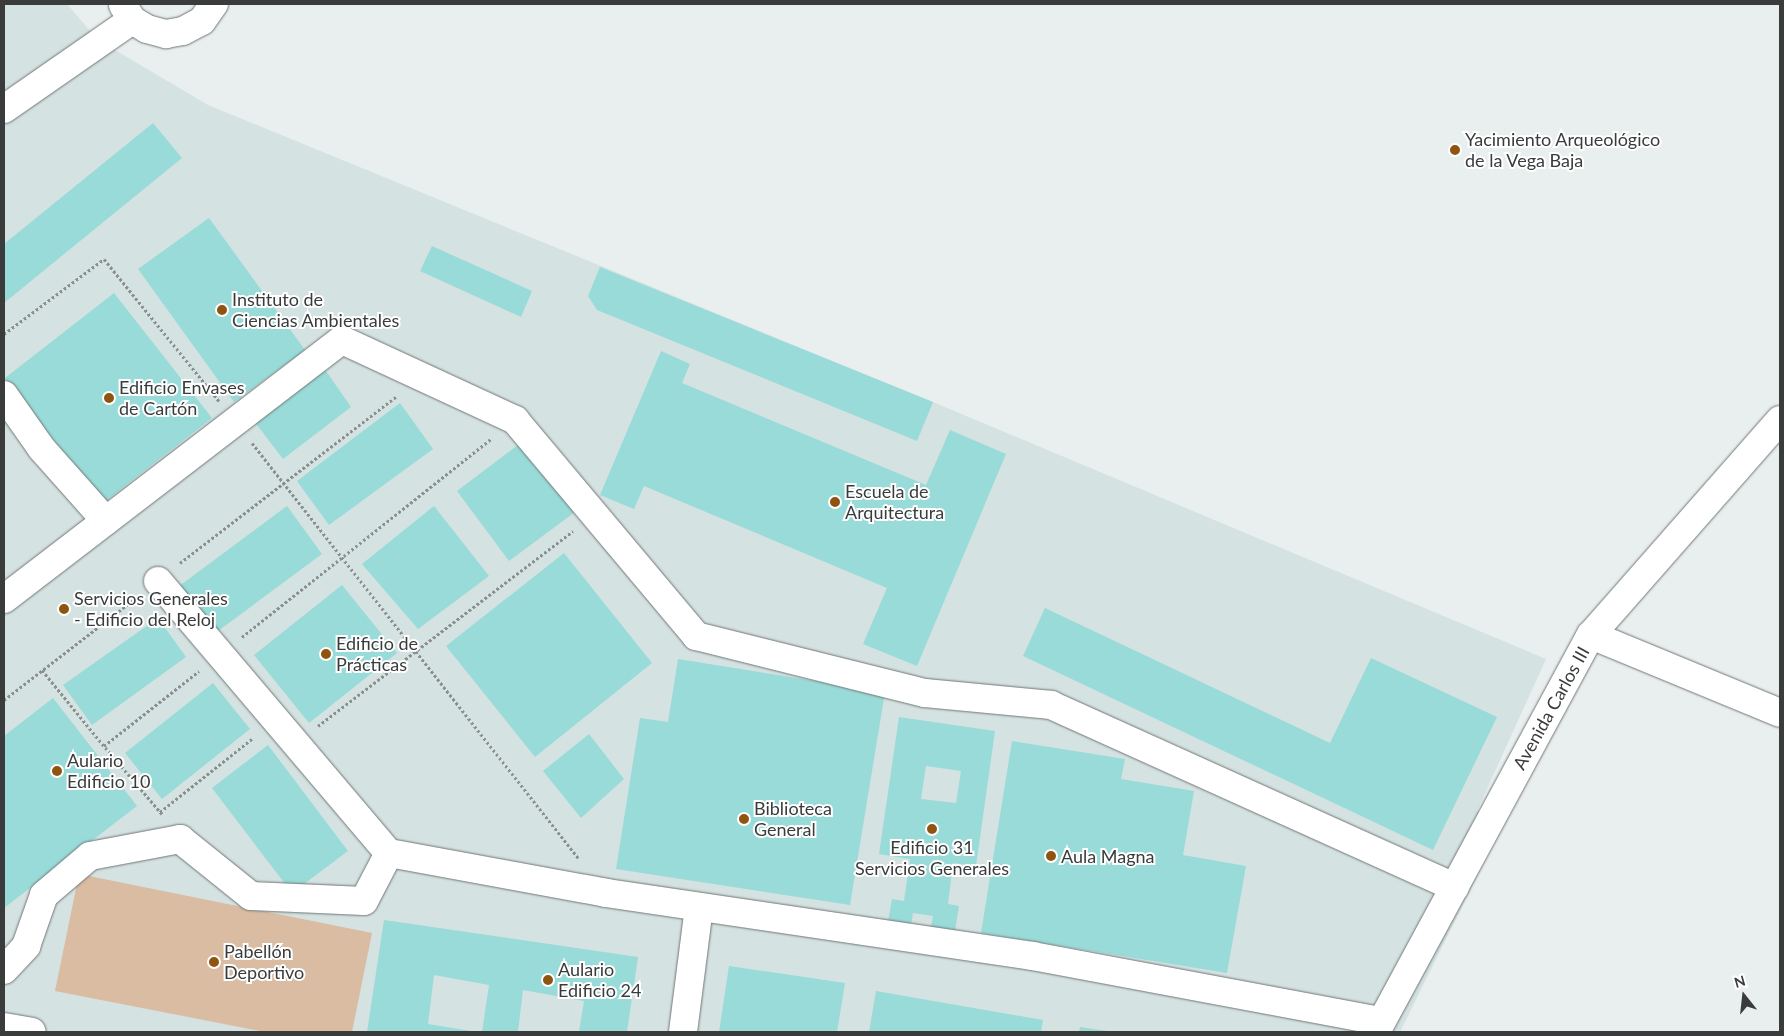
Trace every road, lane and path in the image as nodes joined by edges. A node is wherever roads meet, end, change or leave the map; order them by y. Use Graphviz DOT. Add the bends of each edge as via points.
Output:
graph roads {
  1 [pos="214,4"];
  2 [pos="127,12"];
  3 [pos="4,109"];
  4 [pos="4,334"];
  5 [pos="421,377"];
  6 [pos="4,395"];
  7 [pos="515,420"];
  8 [pos="1780,420"];
  9 [pos="235,422"];
  10 [pos="284,483"];
  11 [pos="594,514"];
  12 [pos="106,521"];
  13 [pos="343,556"];
  14 [pos="158,581"];
  15 [pos="4,599"];
  16 [pos="1591,635"];
  17 [pos="417,650"];
  18 [pos="220,654"];
  19 [pos="42,670"];
  20 [pos="4,700"];
  21 [pos="1780,713"];
  22 [pos="276,720"];
  23 [pos="296,743"];
  24 [pos="104,746"];
  25 [pos="160,812"];
  26 [pos="180,839"];
  27 [pos="389,852"];
  28 [pos="1455,887"];
  29 [pos="606,893"];
  30 [pos="699,906"];
  31 [pos="7,958"];
  32 [pos="1378,1026"];
  33 [pos="4,1027"];
  34 [pos="32,1032"];
  35 [pos="683,1032"];
  1 -- 2 [label="street" via="202,21 183,31 157,32"];
  2 -- 3 [label="street"];
  4 -- 9 [label="path" via="104,259"];
  5 -- 7 [label="street"];
  5 -- 9 [label="street" via="342,340"];
  5 -- 10 [label="path"];
  6 -- 12 [label="street" via="42,449"];
  7 -- 11 [label="street"];
  7 -- 13 [label="path"];
  8 -- 16 [label="street, Avenida Carlos III"];
  9 -- 10 [label="path"];
  9 -- 12 [label="street"];
  10 -- 13 [label="path"];
  10 -- 14 [label="path"];
  11 -- 17 [label="path"];
  11 -- 28 [label="street" via="696,636 925,693 1050,705"];
  12 -- 15 [label="street"];
  13 -- 17 [label="path"];
  13 -- 18 [label="path"];
  14 -- 18 [label="street"];
  14 -- 19 [label="path"];
  16 -- 21 [label="street"];
  16 -- 28 [label="street, Avenida Carlos III"];
  17 -- 23 [label="path"];
  17 -- 29 [label="path"];
  18 -- 22 [label="street"];
  18 -- 24 [label="path"];
  19 -- 20 [label="path"];
  19 -- 24 [label="path"];
  22 -- 23 [label="street"];
  22 -- 25 [label="path"];
  23 -- 27 [label="street"];
  24 -- 25 [label="path"];
  25 -- 26 [label="path"];
  26 -- 27 [label="street" via="250,896 364,901"];
  26 -- 31 [label="street" via="90,856 44,896 26,946"];
  27 -- 29 [label="street"];
  28 -- 32 [label="street, Avenida Carlos III"];
  29 -- 30 [label="street"];
  30 -- 32 [label="street" via="1033,956"];
  30 -- 35 [label="street"];
  33 -- 34 [label="street"];
}
